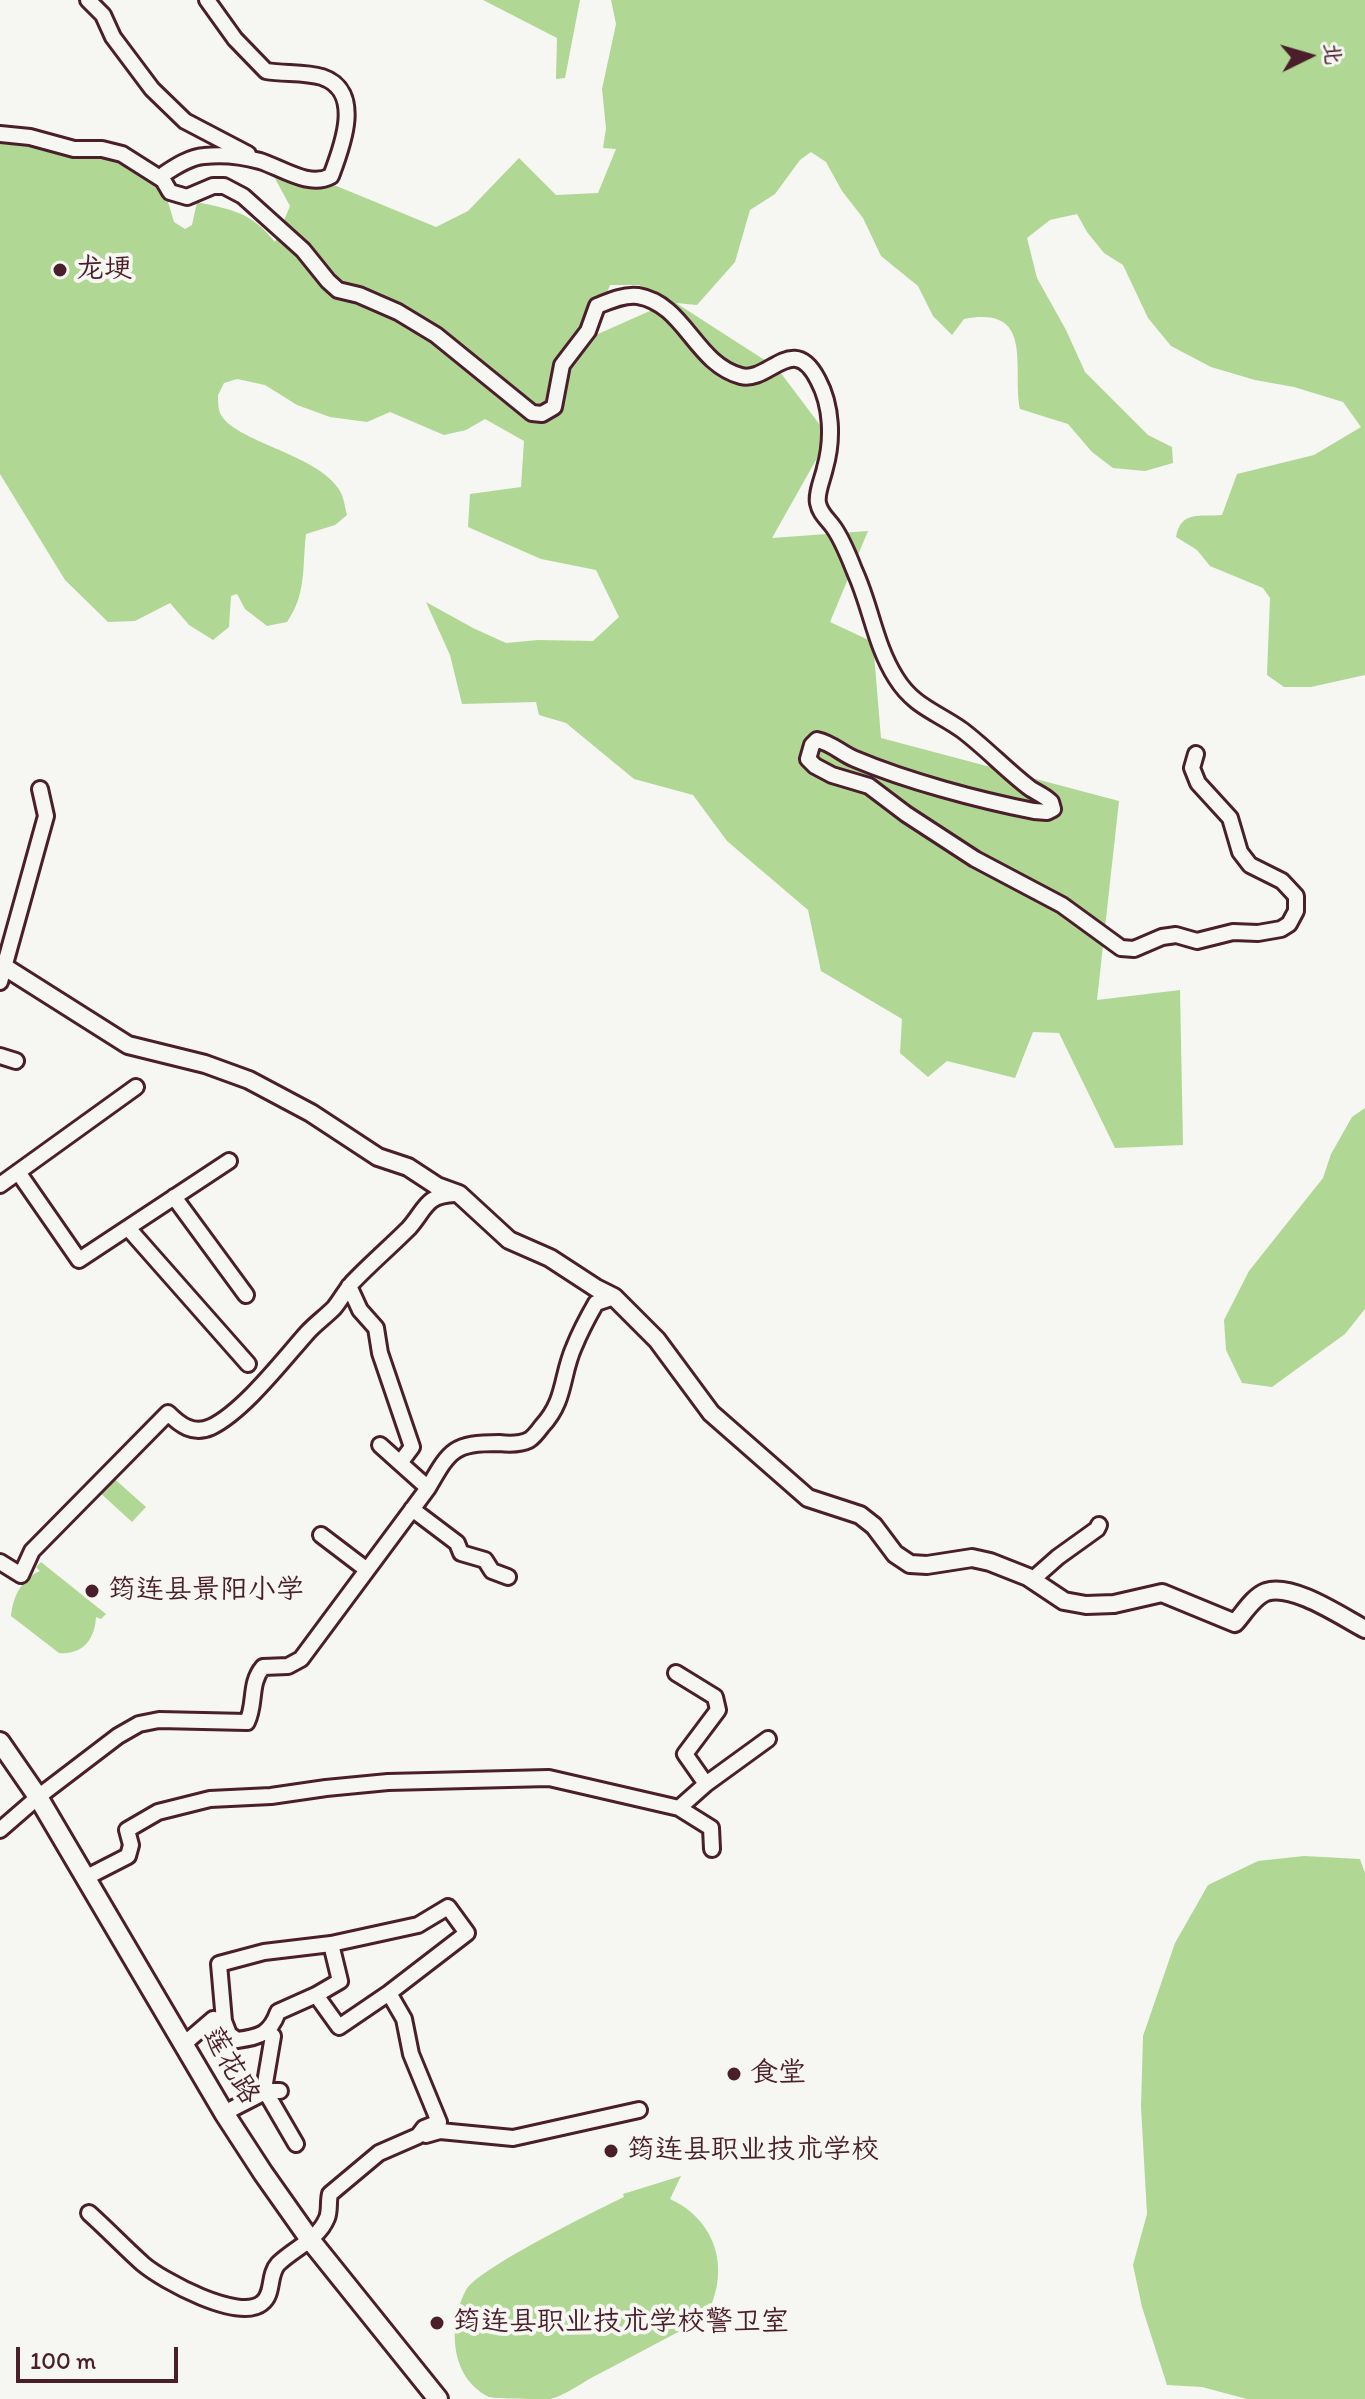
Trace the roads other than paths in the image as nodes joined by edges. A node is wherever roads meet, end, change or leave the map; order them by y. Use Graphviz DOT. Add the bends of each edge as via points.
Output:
graph roads {
  1 [pos="88,0"];
  2 [pos="207,0"];
  3 [pos="0,134"];
  4 [pos="271,166"];
  5 [pos="163,180"];
  6 [pos="1196,754"];
  7 [pos="40,789"];
  8 [pos="2,971"];
  9 [pos="0,1056"];
  10 [pos="16,1061"];
  11 [pos="136,1087"];
  12 [pos="229,1161"];
  13 [pos="18,1172"];
  14 [pos="0,1185"];
  15 [pos="459,1194"];
  16 [pos="174,1197"];
  17 [pos="128,1228"];
  18 [pos="349,1286"];
  19 [pos="246,1295"];
  20 [pos="614,1297"];
  21 [pos="248,1364"];
  22 [pos="380,1445"];
  23 [pos="400,1463"];
  24 [pos="428,1488"];
  25 [pos="412,1509"];
  26 [pos="1099,1525"];
  27 [pos="321,1535"];
  28 [pos="0,1562"];
  29 [pos="367,1570"];
  30 [pos="508,1577"];
  31 [pos="1032,1580"];
  32 [pos="1365,1629"];
  33 [pos="676,1673"];
  34 [pos="768,1739"];
  35 [pos="0,1742"];
  36 [pos="706,1784"];
  37 [pos="38,1797"];
  38 [pos="679,1808"];
  39 [pos="0,1830"];
  40 [pos="712,1849"];
  41 [pos="87,1877"];
  42 [pos="331,1944"];
  43 [pos="389,1993"];
  44 [pos="316,1995"];
  45 [pos="224,2021"];
  46 [pos="273,2036"];
  47 [pos="184,2044"];
  48 [pos="272,2092"];
  49 [pos="639,2110"];
  50 [pos="224,2113"];
  51 [pos="418,2136"];
  52 [pos="296,2144"];
  53 [pos="89,2213"];
  54 [pos="311,2241"];
  55 [pos="438,2399"];
  1 -- 4 [label="street" via="152,89 185,121"];
  2 -- 4 [label="street" via="266,71 326,78 347,102 343,140 331,176 308,179"];
  3 -- 5 [label="street" via="122,154"];
  4 -- 5 [label="street" via="231,156 200,156 164,174"];
  5 -- 6 [label="street" via="170,192 187,197 213,186 243,196 338,290 398,312 436,335 532,413 554,407 562,365 588,331 597,306 618,298 637,296 656,303 673,315 699,348 739,376 750,377 794,358 805,363 818,379 830,431 817,500 864,590 878,643 897,680 927,711 959,728 1046,797 1053,809 1034,811 959,792 853,759 827,742 817,740 808,759 832,775 869,786 975,859 1062,905 1121,948 1176,935 1197,941 1281,929 1296,911 1296,896 1282,881 1250,865 1240,852 1230,818 1198,783 1192,768"];
  7 -- 8 [label="street" via="46,816"];
  8 -- 15 [label="street" via="128,1045 249,1080 378,1157"];
  9 -- 10 [label="street"];
  11 -- 13 [label="street"];
  12 -- 16 [label="street"];
  13 -- 14 [label="street"];
  13 -- 17 [label="street" via="79,1260"];
  15 -- 18 [label="street" via="439,1195 423,1207 411,1226"];
  15 -- 20 [label="street" via="509,1240"];
  16 -- 17 [label="street"];
  16 -- 19 [label="street"];
  17 -- 21 [label="street"];
  18 -- 23 [label="street" via="376,1328 412,1447"];
  18 -- 28 [label="street" via="231,1414 209,1428 191,1430 168,1413 32,1551 21,1575"];
  20 -- 24 [label="street" via="596,1303 572,1350 562,1396 530,1440 458,1447"];
  20 -- 31 [label="street" via="657,1340 711,1413 808,1498 860,1515 910,1564 972,1558"];
  22 -- 23 [label="street"];
  23 -- 24 [label="street"];
  24 -- 25 [label="street"];
  25 -- 29 [label="street"];
  25 -- 30 [label="street" via="457,1543 461,1553 485,1560 492,1571"];
  26 -- 31 [label="street"];
  27 -- 29 [label="street"];
  29 -- 37 [label="street" via="301,1659 288,1666 263,1667 256,1675 247,1722 139,1724"];
  31 -- 32 [label="street" via="1064,1601 1086,1605 1162,1593 1235,1623 1257,1597 1286,1591"];
  33 -- 36 [label="street" via="715,1697 718,1710 685,1754"];
  34 -- 36 [label="street"];
  35 -- 37 [label="main road, 莲花路"];
  36 -- 38 [label="street"];
  37 -- 39 [label="street"];
  37 -- 41 [label="main road, 莲花路"];
  38 -- 40 [label="street" via="711,1828"];
  38 -- 41 [label="street" via="549,1778 388,1782 210,1799 158,1812 127,1830 128,1856"];
  41 -- 47 [label="main road, 莲花路"];
  42 -- 43 [label="street" via="418,1925 448,1907 467,1933"];
  42 -- 44 [label="street" via="340,1981"];
  42 -- 45 [label="street" via="219,1964"];
  43 -- 44 [label="street" via="339,2027"];
  43 -- 51 [label="street" via="404,2019 411,2054 439,2122"];
  44 -- 45 [label="street" via="278,2012 263,2035 237,2040"];
  45 -- 47 [label="street" via="213,2019"];
  46 -- 48 [label="street"];
  47 -- 50 [label="main road, 莲花路"];
  48 -- 50 [label="street"];
  48 -- 52 [label="street"];
  49 -- 51 [label="street" via="513,2138 440,2131"];
  50 -- 54 [label="main road, 莲花路"];
  51 -- 54 [label="street" via="379,2153 330,2194 329,2215"];
  53 -- 54 [label="street" via="144,2265 205,2300 246,2309 266,2300 274,2268"];
  54 -- 55 [label="main road, 莲花路"];
}
